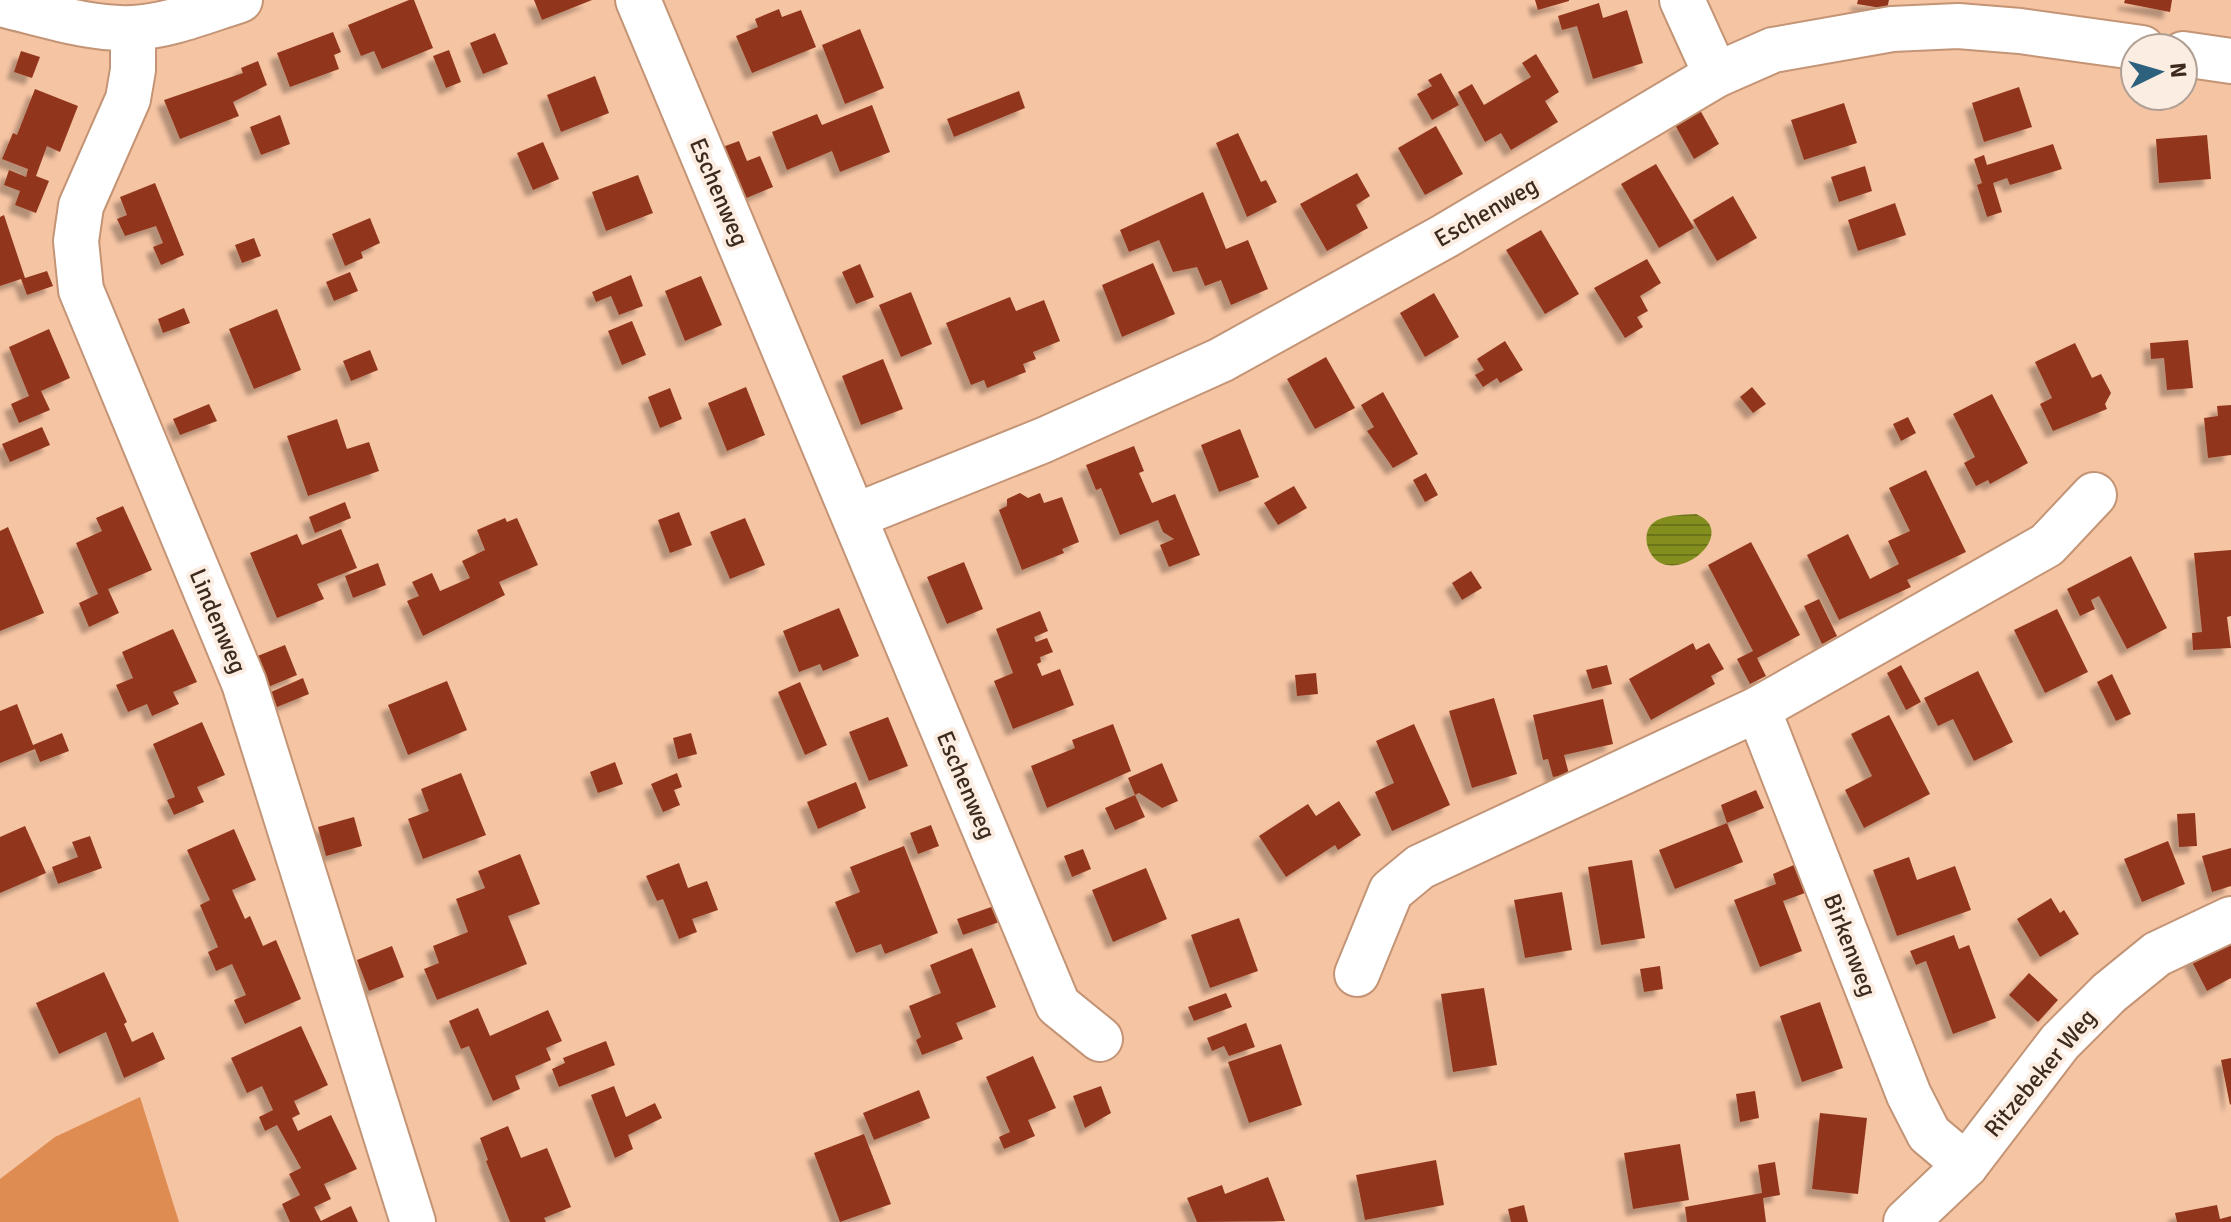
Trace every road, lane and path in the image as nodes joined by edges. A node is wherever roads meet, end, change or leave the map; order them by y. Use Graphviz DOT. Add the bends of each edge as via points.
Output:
graph roads {
  1 [pos="240,0"];
  2 [pos="638,0"];
  3 [pos="1682,0"];
  4 [pos="0,4"];
  5 [pos="133,28"];
  6 [pos="2119,45"];
  7 [pos="2199,56"];
  8 [pos="2231,61"];
  9 [pos="1716,75"];
  10 [pos="2094,495"];
  11 [pos="855,516"];
  12 [pos="1758,709"];
  13 [pos="2231,919"];
  14 [pos="1357,974"];
  15 [pos="1100,1039"];
  16 [pos="1966,1165"];
  17 [pos="413,1222"];
  18 [pos="1906,1222"];
  1 -- 5 [label="street" via="169,23"];
  2 -- 11 [label="street, Eschenweg"];
  3 -- 9 [label="street"];
  4 -- 5 [label="street" via="97,26"];
  5 -- 17 [label="street, Lindenweg" via="128,99 81,206 76,241 81,290 244,683"];
  6 -- 9 [label="street, Eschenweg" via="1958,26 1892,29 1773,50"];
  7 -- 8 [label="street"];
  9 -- 11 [label="street, Eschenweg" via="1445,236 1221,360 1044,440"];
  10 -- 12 [label="street" via="2047,545"];
  11 -- 15 [label="street, Eschenweg" via="1058,1005"];
  12 -- 14 [label="street" via="1420,867 1391,891"];
  12 -- 16 [label="street, Birkenweg" via="1909,1095 1929,1134"];
  13 -- 16 [label="street, Ritzebeker Weg" via="2157,954 2109,993 2060,1042"];
  16 -- 18 [label="street, Ritzebeker Weg"];
}
